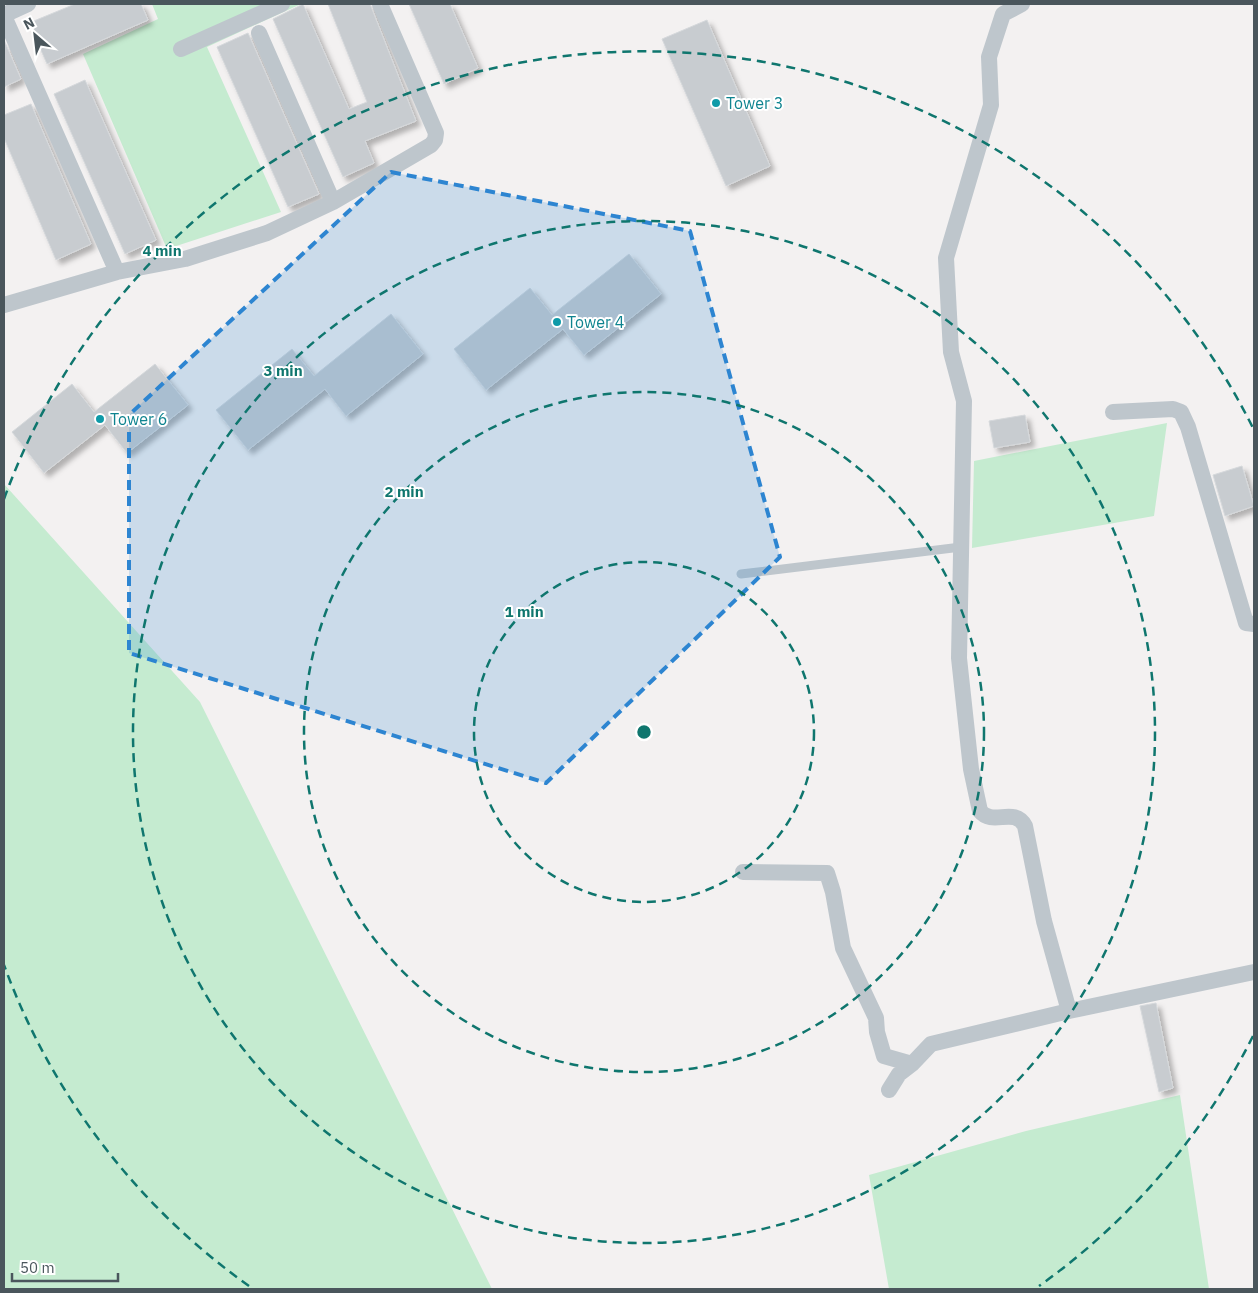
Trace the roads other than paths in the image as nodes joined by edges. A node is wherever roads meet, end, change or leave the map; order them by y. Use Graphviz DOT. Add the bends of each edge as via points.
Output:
graph roads {
  1 [pos="28,4"];
  2 [pos="282,4"];
  3 [pos="380,4"];
  4 [pos="1022,4"];
  5 [pos="4,16"];
  6 [pos="259,33"];
  7 [pos="181,49"];
  8 [pos="333,202"];
  9 [pos="117,272"];
  10 [pos="4,305"];
  11 [pos="1113,412"];
  12 [pos="961,547"];
  13 [pos="741,574"];
  14 [pos="1254,624"];
  15 [pos="744,872"];
  16 [pos="1254,972"];
  17 [pos="1069,1011"];
  18 [pos="912,1064"];
  19 [pos="889,1090"];
  1 -- 5 [label="street"];
  2 -- 7 [label="street"];
  3 -- 8 [label="street" via="436,132 435,140"];
  4 -- 12 [label="street" via="1003,14 989,57 990,105 946,258 951,352 964,401"];
  5 -- 9 [label="street"];
  6 -- 8 [label="street"];
  8 -- 9 [label="street" via="267,233 185,259"];
  9 -- 10 [label="street"];
  11 -- 14 [label="street" via="1173,409 1182,412 1246,623"];
  12 -- 13 [label="lane"];
  12 -- 17 [label="street" via="959,658 971,769 980,812 992,818 1017,817 1025,826 1044,921"];
  15 -- 18 [label="street" via="827,874 844,948 876,1018 884,1056"];
  16 -- 17 [label="street"];
  17 -- 18 [label="street" via="932,1044"];
  18 -- 19 [label="street"];
}
